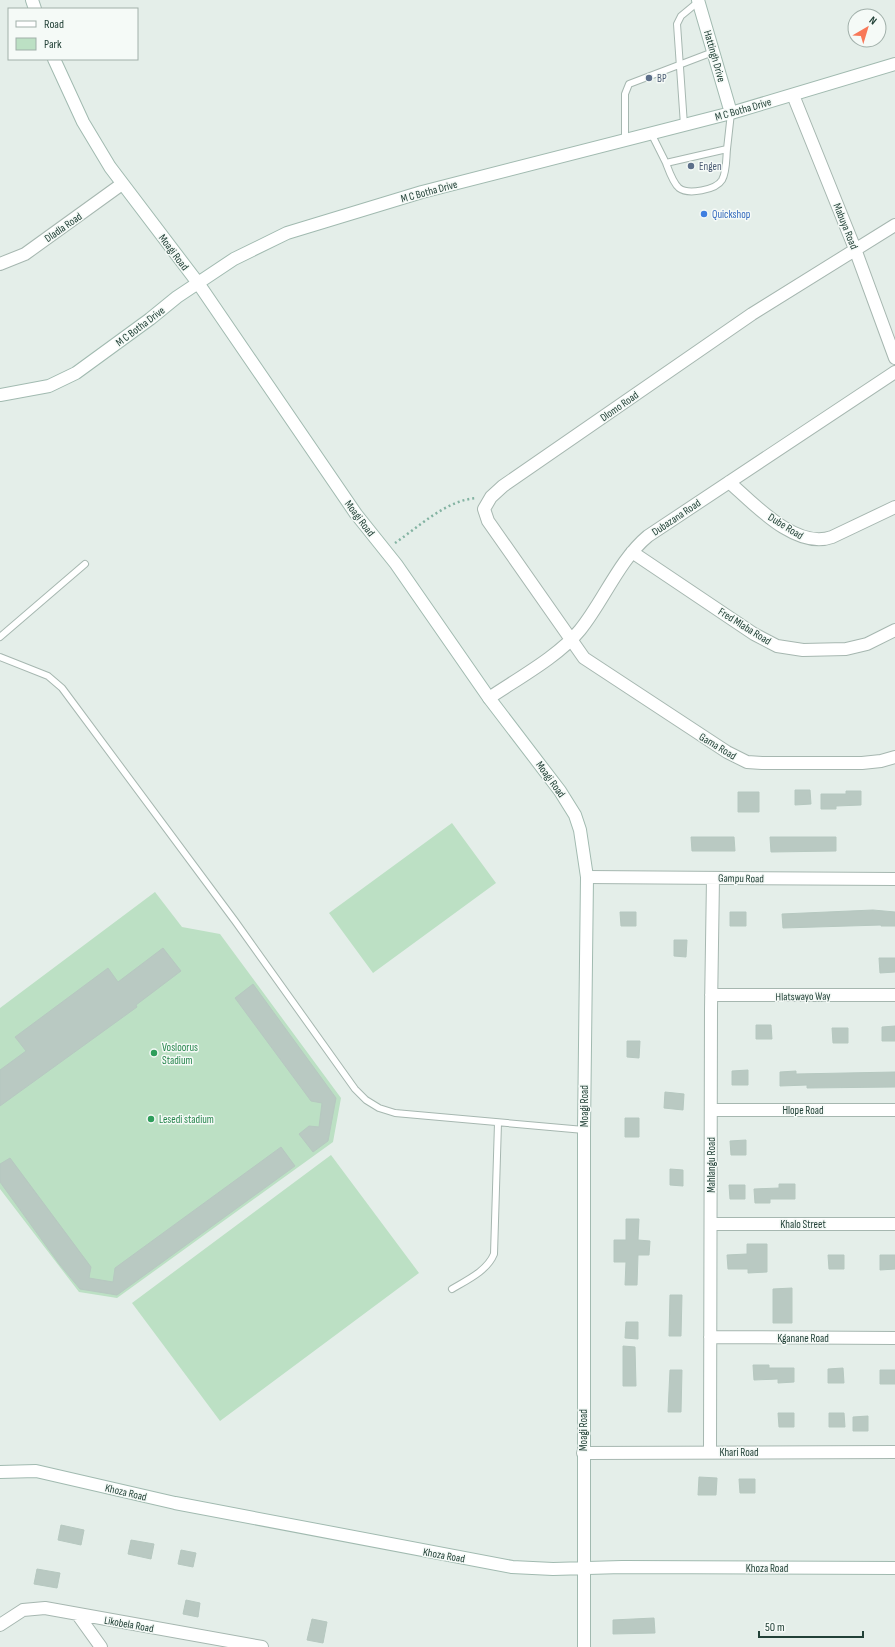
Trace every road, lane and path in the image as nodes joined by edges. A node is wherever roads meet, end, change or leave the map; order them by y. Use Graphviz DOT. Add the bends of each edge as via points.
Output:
graph roads {
  1 [pos="698,1"];
  2 [pos="713,52"];
  3 [pos="54,60"];
  4 [pos="895,64"];
  5 [pos="679,65"];
  6 [pos="793,95"];
  7 [pos="731,113"];
  8 [pos="684,125"];
  9 [pos="651,133"];
  10 [pos="625,140"];
  11 [pos="728,149"];
  12 [pos="666,163"];
  13 [pos="122,184"];
  14 [pos="895,225"];
  15 [pos="855,249"];
  16 [pos="0,264"];
  17 [pos="198,283"];
  18 [pos="895,358"];
  19 [pos="895,372"];
  20 [pos="0,395"];
  21 [pos="729,482"];
  22 [pos="491,497"];
  23 [pos="895,507"];
  24 [pos="385,550"];
  25 [pos="632,552"];
  26 [pos="85,564"];
  27 [pos="895,630"];
  28 [pos="0,637"];
  29 [pos="571,640"];
  30 [pos="0,657"];
  31 [pos="490,698"];
  32 [pos="895,757"];
  33 [pos="587,878"];
  34 [pos="713,878"];
  35 [pos="895,879"];
  36 [pos="711,995"];
  37 [pos="895,995"];
  38 [pos="711,1110"];
  39 [pos="895,1110"];
  40 [pos="498,1122"];
  41 [pos="584,1130"];
  42 [pos="711,1224"];
  43 [pos="895,1224"];
  44 [pos="452,1290"];
  45 [pos="710,1337"];
  46 [pos="895,1338"];
  47 [pos="710,1452"];
  48 [pos="895,1452"];
  49 [pos="583,1453"];
  50 [pos="0,1472"];
  51 [pos="583,1568"];
  52 [pos="895,1568"];
  53 [pos="78,1615"];
  54 [pos="0,1625"];
  55 [pos="243,1645"];
  56 [pos="101,1647"];
  57 [pos="262,1647"];
  58 [pos="584,1647"];
  1 -- 2 [label="street, Hattingh Drive"];
  1 -- 5 [label="lane" via="681,16 677,24"];
  2 -- 5 [label="lane"];
  2 -- 7 [label="street, Hattingh Drive"];
  3 -- 13 [label="street, Moagi Road" via="91,136"];
  4 -- 6 [label="street, M C Botha Drive"];
  5 -- 8 [label="lane"];
  5 -- 10 [label="lane" via="634,81 626,89"];
  6 -- 7 [label="street, M C Botha Drive"];
  6 -- 15 [label="street, Mabuya Road"];
  7 -- 8 [label="street, M C Botha Drive"];
  7 -- 11 [label="lane"];
  8 -- 9 [label="street, M C Botha Drive"];
  9 -- 10 [label="street, M C Botha Drive"];
  9 -- 12 [label="lane"];
  10 -- 17 [label="street, M C Botha Drive" via="422,192 287,233 234,258"];
  11 -- 12 [label="lane"];
  11 -- 12 [label="lane" via="724,176 712,187 691,191 678,188"];
  13 -- 16 [label="street, Dladla Road" via="25,254"];
  13 -- 17 [label="street, Moagi Road"];
  14 -- 15 [label="street, Dlomo Road"];
  15 -- 18 [label="street, Mabuya Road"];
  15 -- 22 [label="street, Dlomo Road" via="739,323 503,486"];
  17 -- 20 [label="street, M C Botha Drive" via="76,373 49,386"];
  17 -- 24 [label="street, Moagi Road" via="356,514"];
  19 -- 21 [label="street, Dubazana Road"];
  21 -- 23 [label="street, Dube Road" via="796,535 814,540 832,537"];
  21 -- 25 [label="street, Dubazana Road" via="648,536"];
  22 -- 24 [label="path" via="453,503"];
  22 -- 29 [label="street" via="484,513 488,521"];
  24 -- 31 [label="street, Moagi Road"];
  25 -- 27 [label="street, Fred Mlaba Road" via="777,646 803,650 846,649 867,644"];
  25 -- 29 [label="street, Dubazana Road" via="585,624"];
  26 -- 28 [label="lane"];
  29 -- 31 [label="street, Dubazana Road"];
  29 -- 32 [label="street, Gama Road" via="592,665 737,758 755,763 862,763"];
  30 -- 40 [label="lane" via="48,676 66,693 235,921 335,1063 366,1100 395,1113"];
  31 -- 33 [label="street, Moagi Road" via="575,815 583,843"];
  33 -- 34 [label="street, Gampu Road"];
  33 -- 41 [label="street, Moagi Road"];
  34 -- 35 [label="street, Gampu Road"];
  34 -- 36 [label="street, Mahlangu Road"];
  36 -- 37 [label="street, Hlatswayo Way"];
  36 -- 38 [label="street, Mahlangu Road"];
  38 -- 39 [label="street, Hlope Road"];
  38 -- 42 [label="street, Mahlangu Road"];
  40 -- 41 [label="lane"];
  40 -- 44 [label="lane" via="494,1254 485,1268"];
  41 -- 49 [label="street, Moagi Road"];
  42 -- 43 [label="street, Khalo Street"];
  42 -- 45 [label="street, Mahlangu Road"];
  45 -- 46 [label="street, Kganane Road"];
  45 -- 47 [label="street, Mahlangu Road"];
  47 -- 48 [label="street, Khari Road"];
  47 -- 49 [label="street, Khari Road"];
  49 -- 51 [label="street, Moagi Road"];
  50 -- 51 [label="street, Khoza Road" via="36,1471 175,1503 512,1567"];
  51 -- 52 [label="street, Khoza Road"];
  51 -- 58 [label="street, Moagi Road"];
  53 -- 54 [label="street, Likobela Road" via="45,1608 29,1609 19,1612"];
  53 -- 55 [label="street, Likobela Road"];
  53 -- 56 [label="street"];
  55 -- 57 [label="street, Likobela Road"];
}
